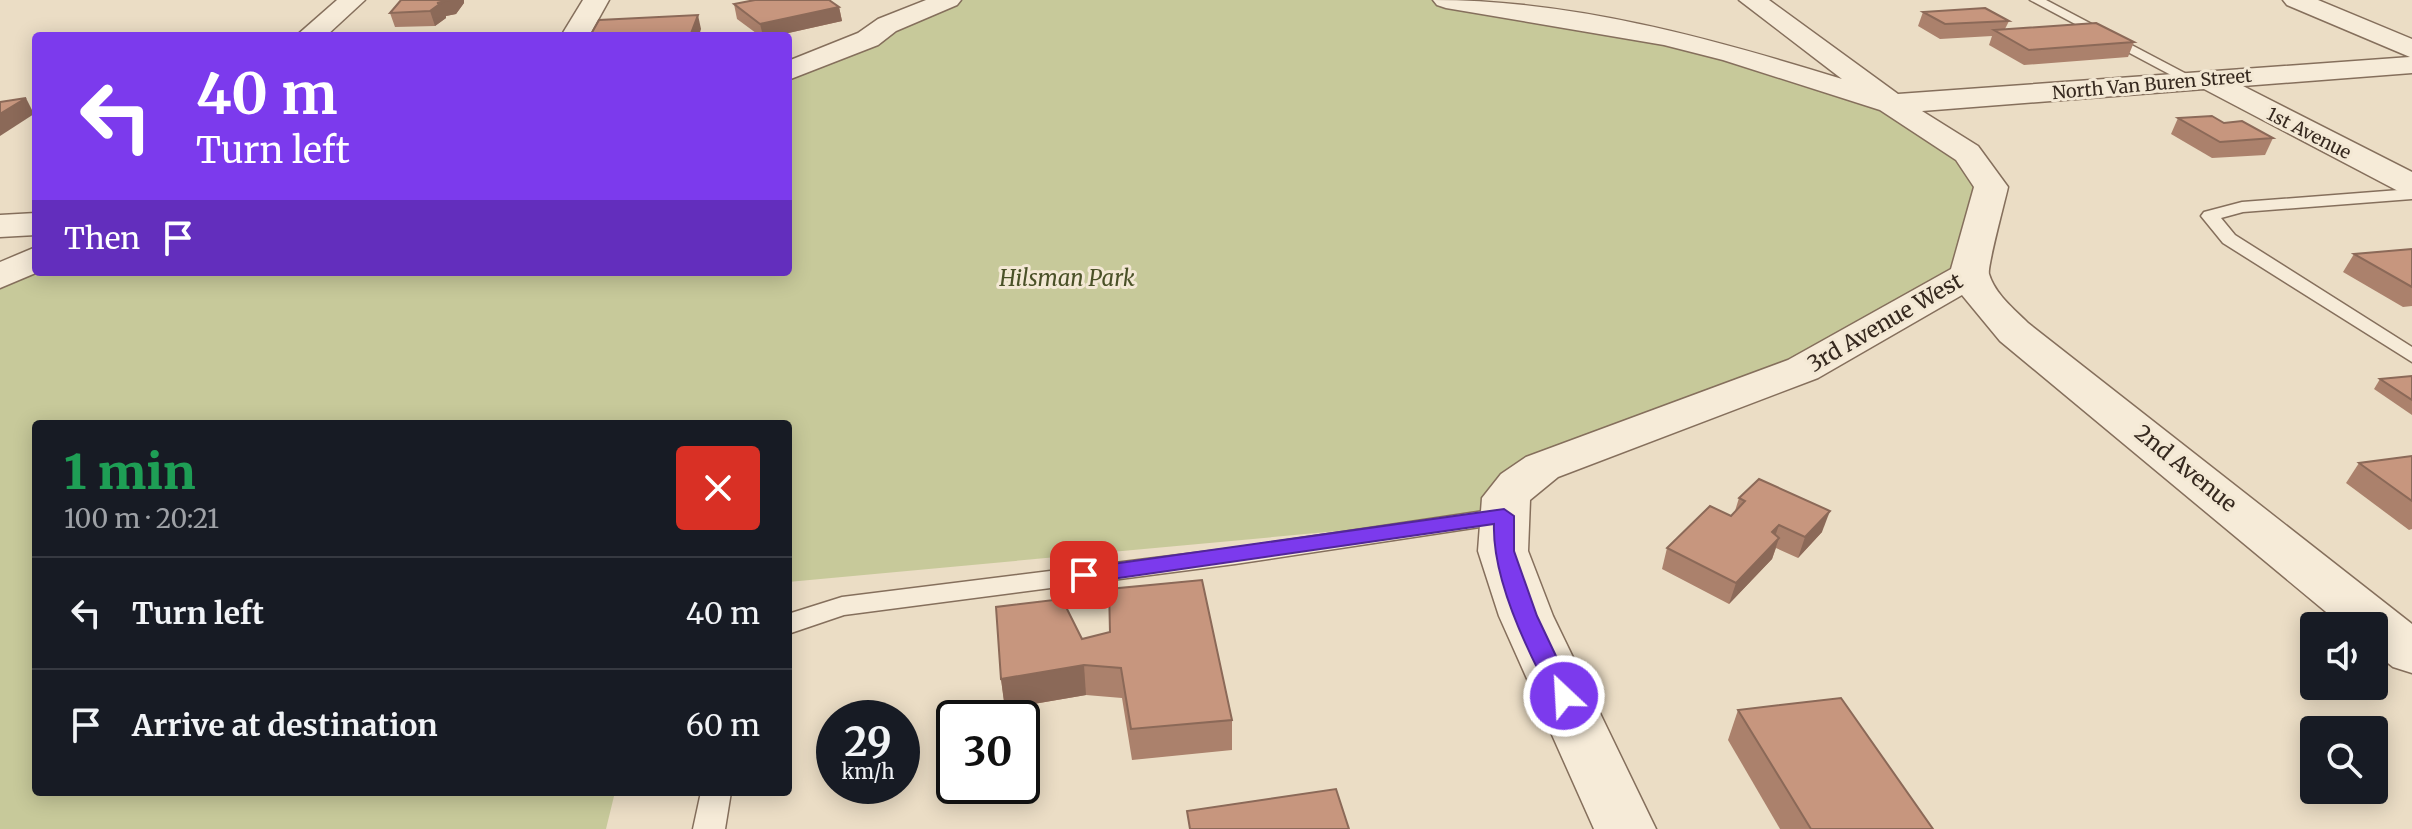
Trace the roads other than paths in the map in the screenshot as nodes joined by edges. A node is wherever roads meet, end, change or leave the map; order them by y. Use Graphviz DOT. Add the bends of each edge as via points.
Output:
graph roads {
  1 [pos="352,0"];
  2 [pos="596,0"];
  3 [pos="948,0"];
  4 [pos="1752,0"];
  5 [pos="2036,0"];
  6 [pos="2296,0"];
  7 [pos="1465,1"];
  8 [pos="315,32"];
  9 [pos="577,32"];
  10 [pos="2412,49"];
  11 [pos="2412,65"];
  12 [pos="792,69"];
  13 [pos="2199,79"];
  14 [pos="1891,104"];
  15 [pos="2412,185"];
  16 [pos="2412,194"];
  17 [pos="32,224"];
  18 [pos="0,226"];
  19 [pos="32,260"];
  20 [pos="1970,274"];
  21 [pos="0,277"];
  22 [pos="2412,356"];
  23 [pos="1504,516"];
  24 [pos="792,623"];
  25 [pos="2412,653"];
  26 [pos="715,796"];
  27 [pos="709,829"];
  28 [pos="1625,829"];
  1 -- 8 [label="street"];
  2 -- 9 [label="street"];
  3 -- 12 [label="street"];
  4 -- 14 [label="street"];
  5 -- 13 [label="lane"];
  6 -- 10 [label="street"];
  7 -- 14 [label="street, 3rd Avenue West" via="1664,37"];
  11 -- 13 [label="street, North Van Buren Street"];
  13 -- 14 [label="street, North Van Buren Street"];
  13 -- 15 [label="street, 1st Avenue"];
  14 -- 20 [label="street, 3rd Avenue West" via="1967,153 1991,187"];
  16 -- 22 [label="lane" via="2242,207 2210,216 2229,239"];
  17 -- 18 [label="street"];
  19 -- 21 [label="street"];
  20 -- 23 [label="street, 3rd Avenue West" via="1803,369 1542,467 1506,498"];
  20 -- 25 [label="street, 2nd Avenue" via="1984,300 2014,332"];
  23 -- 24 [label="lane" via="842,606"];
  23 -- 28 [label="street, 3rd Avenue West" via="1503,551 1526,616"];
  26 -- 27 [label="lane"];
}
